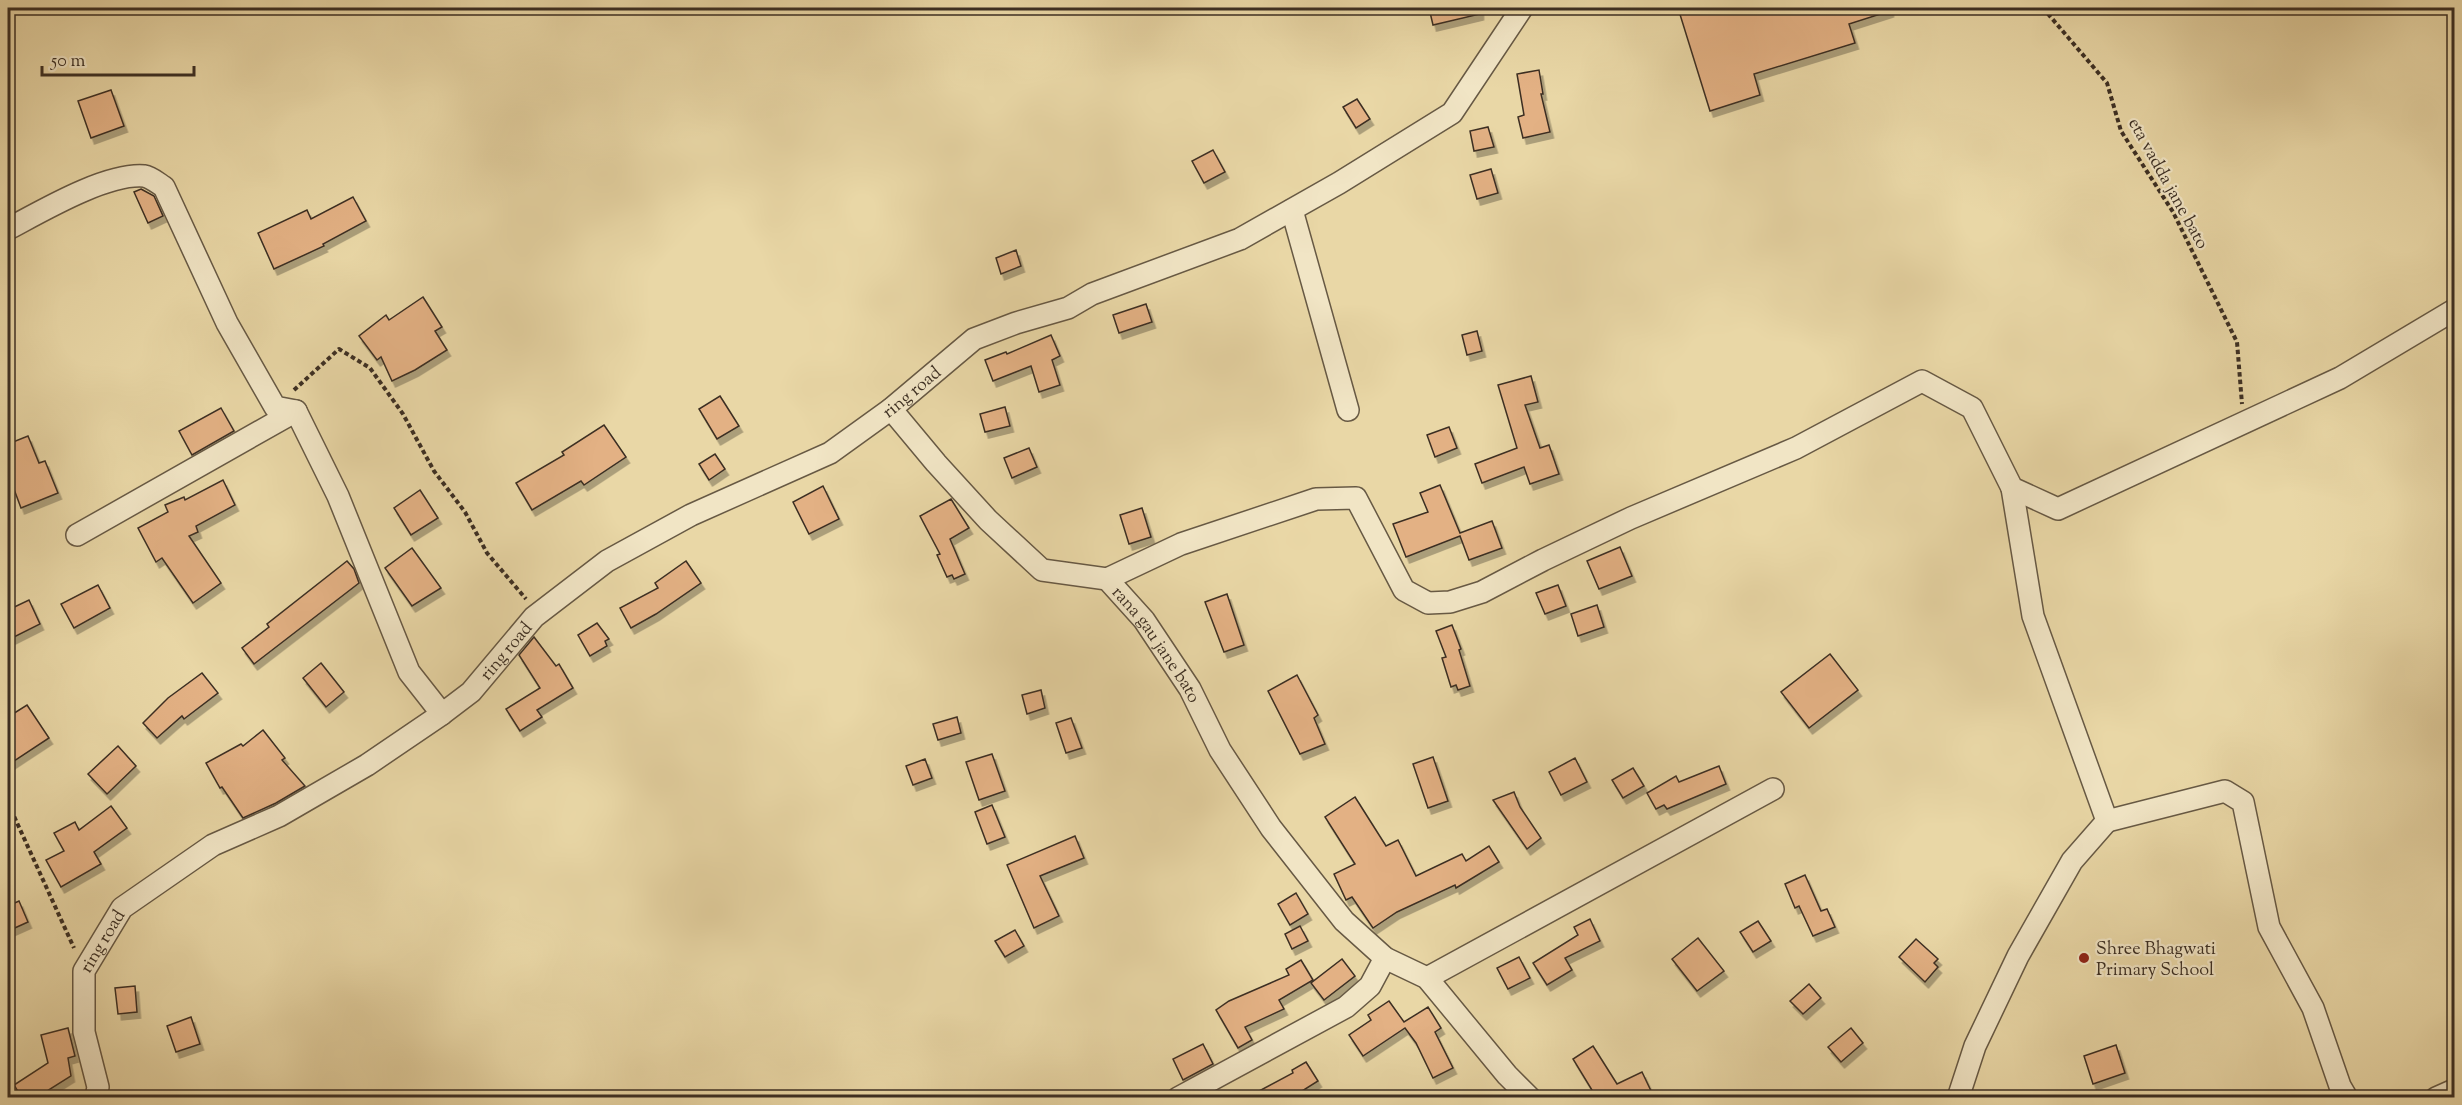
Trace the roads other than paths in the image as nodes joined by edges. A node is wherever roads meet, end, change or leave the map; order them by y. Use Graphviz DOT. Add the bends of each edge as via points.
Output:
graph roads {
  1 [pos="1522,8"];
  2 [pos="1292,210"];
  3 [pos="8,229"];
  4 [pos="2454,310"];
  5 [pos="891,409"];
  6 [pos="1348,410"];
  7 [pos="296,411"];
  8 [pos="2012,488"];
  9 [pos="77,535"];
  10 [pos="1107,579"];
  11 [pos="442,714"];
  12 [pos="1773,789"];
  13 [pos="2108,821"];
  14 [pos="1385,958"];
  15 [pos="1427,978"];
  16 [pos="2454,1090"];
  17 [pos="96,1098"];
  18 [pos="1178,1098"];
  19 [pos="1530,1098"];
  20 [pos="1958,1098"];
  21 [pos="2347,1098"];
  22 [pos="2436,1098"];
  1 -- 2 [label="street, ring road" via="1452,113"];
  2 -- 5 [label="street, ring road" via="1240,239 1092,294 1068,308 974,339"];
  2 -- 6 [label="street"];
  3 -- 7 [label="street" via="117,179 147,176 164,187 227,323 275,407"];
  4 -- 8 [label="street" via="2340,378 2058,509"];
  5 -- 10 [label="street, rana gau jane bato" via="988,520 1042,570"];
  5 -- 11 [label="street, ring road" via="831,453 691,515 607,561 534,617 471,692"];
  7 -- 9 [label="street"];
  7 -- 11 [label="street" via="338,496 409,672"];
  8 -- 10 [label="street" via="1972,408 1922,381 1796,448 1631,518 1482,592 1450,602 1428,603 1404,590 1356,498 1317,499 1181,544"];
  8 -- 13 [label="street" via="2033,616"];
  10 -- 14 [label="street, rana gau jane bato" via="1144,620 1190,689 1220,750 1271,828 1344,921"];
  11 -- 17 [label="street, ring road" via="367,765 279,816 213,845 122,908 84,971 84,1032 98,1087"];
  12 -- 15 [label="street"];
  13 -- 20 [label="street" via="2072,861 2018,956 1975,1046"];
  13 -- 21 [label="street" via="2225,790 2243,802 2269,927 2313,1008"];
  14 -- 15 [label="street, rana gau jane bato"];
  14 -- 18 [label="street" via="1370,986 1346,1007"];
  15 -- 19 [label="street"];
  16 -- 22 [label="street"];
}
